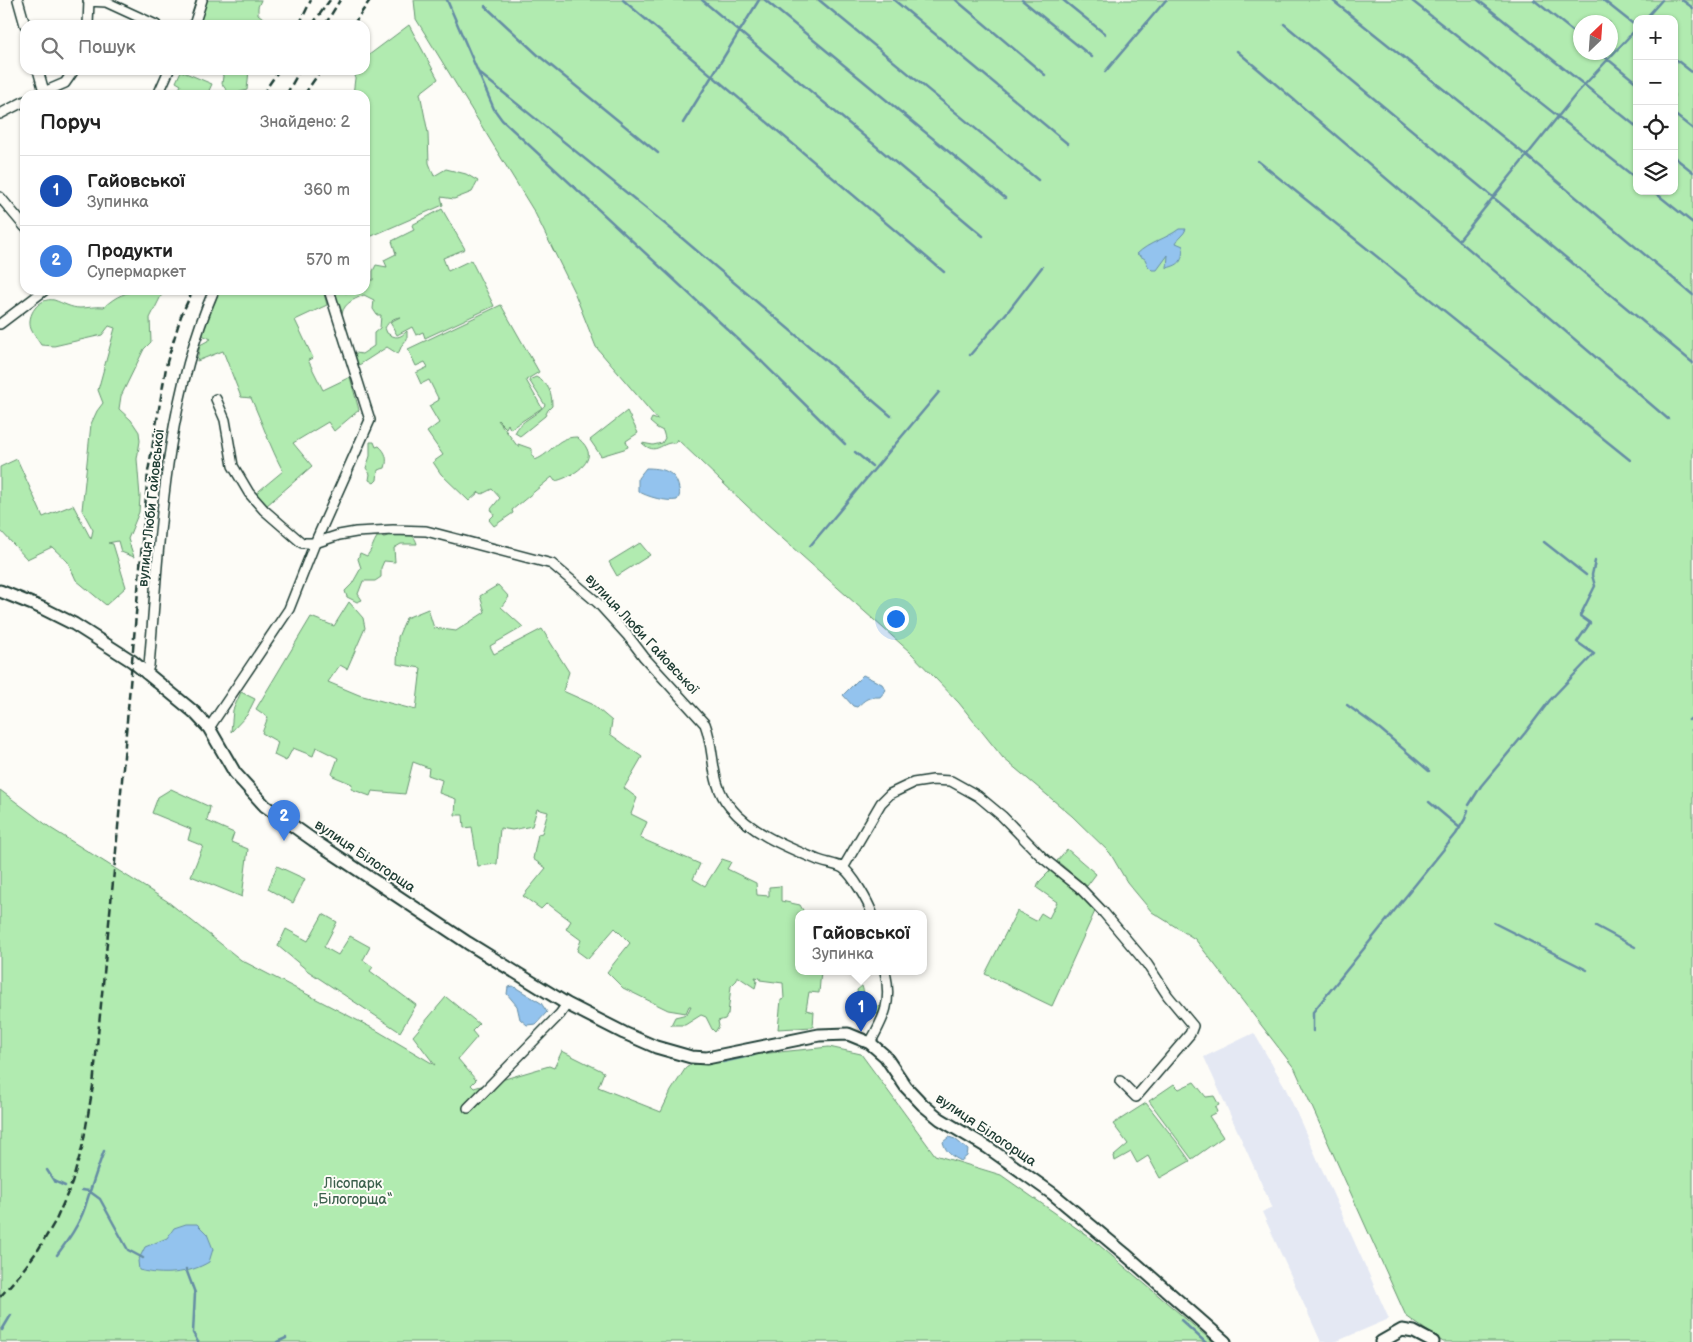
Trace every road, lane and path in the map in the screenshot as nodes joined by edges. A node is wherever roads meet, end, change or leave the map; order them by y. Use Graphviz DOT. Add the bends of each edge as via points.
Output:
graph roads {
  1 [pos="18,0"];
  2 [pos="88,0"];
  3 [pos="202,0"];
  4 [pos="24,20"];
  5 [pos="88,20"];
  6 [pos="145,20"];
  7 [pos="196,20"];
  8 [pos="39,75"];
  9 [pos="71,75"];
  10 [pos="166,75"];
  11 [pos="41,90"];
  12 [pos="50,90"];
  13 [pos="160,90"];
  14 [pos="20,104"];
  15 [pos="0,114"];
  16 [pos="0,197"];
  17 [pos="20,220"];
  18 [pos="38,295"];
  19 [pos="212,295"];
  20 [pos="330,295"];
  21 [pos="0,324"];
  22 [pos="216,399"];
  23 [pos="315,543"];
  24 [pos="0,592"];
  25 [pos="146,674"];
  26 [pos="209,728"];
  27 [pos="843,868"];
  28 [pos="870,910"];
  29 [pos="886,975"];
  30 [pos="567,1004"];
  31 [pos="870,1043"];
  32 [pos="1120,1081"];
  33 [pos="468,1108"];
  34 [pos="1225,1342"];
  35 [pos="1381,1342"];
  36 [pos="1434,1342"];
  1 -- 4 [label="street"];
  2 -- 5 [label="street"];
  2 -- 6 [label="street" via="106,2"];
  3 -- 7 [label="street"];
  8 -- 11 [label="street"];
  9 -- 12 [label="street" via="65,83"];
  10 -- 13 [label="street"];
  14 -- 15 [label="street"];
  16 -- 17 [label="street"];
  18 -- 21 [label="street"];
  19 -- 25 [label="street, вулиця Люби Гайовської" via="203,314 177,410 167,464"];
  20 -- 23 [label="street" via="370,420"];
  22 -- 23 [label="street" via="225,420 233,466 249,493 302,543"];
  23 -- 26 [label="street" via="289,609"];
  23 -- 27 [label="street, вулиця Люби Гайовської" via="356,532 426,531 552,564 598,603 705,724 715,780 728,806 747,824 783,844"];
  24 -- 25 [label="street, вулиця Білогорща" via="74,624 132,661"];
  25 -- 26 [label="street, вулиця Білогорща"];
  26 -- 30 [label="street, вулиця Білогорща" via="235,773 265,806 437,922"];
  27 -- 28 [label="street"];
  27 -- 32 [label="street" via="881,803 890,794 913,783 933,780 951,781 978,796 1104,913 1193,1026 1190,1034 1136,1097"];
  29 -- 31 [label="street" via="887,1006"];
  30 -- 31 [label="street, вулиця Білогорща" via="648,1044 691,1057 707,1058 819,1035 848,1034"];
  30 -- 33 [label="street"];
  31 -- 34 [label="street, вулиця Білогорща" via="885,1056 923,1106 1052,1194"];
  35 -- 36 [label="street" via="1400,1333 1414,1332"];
}
